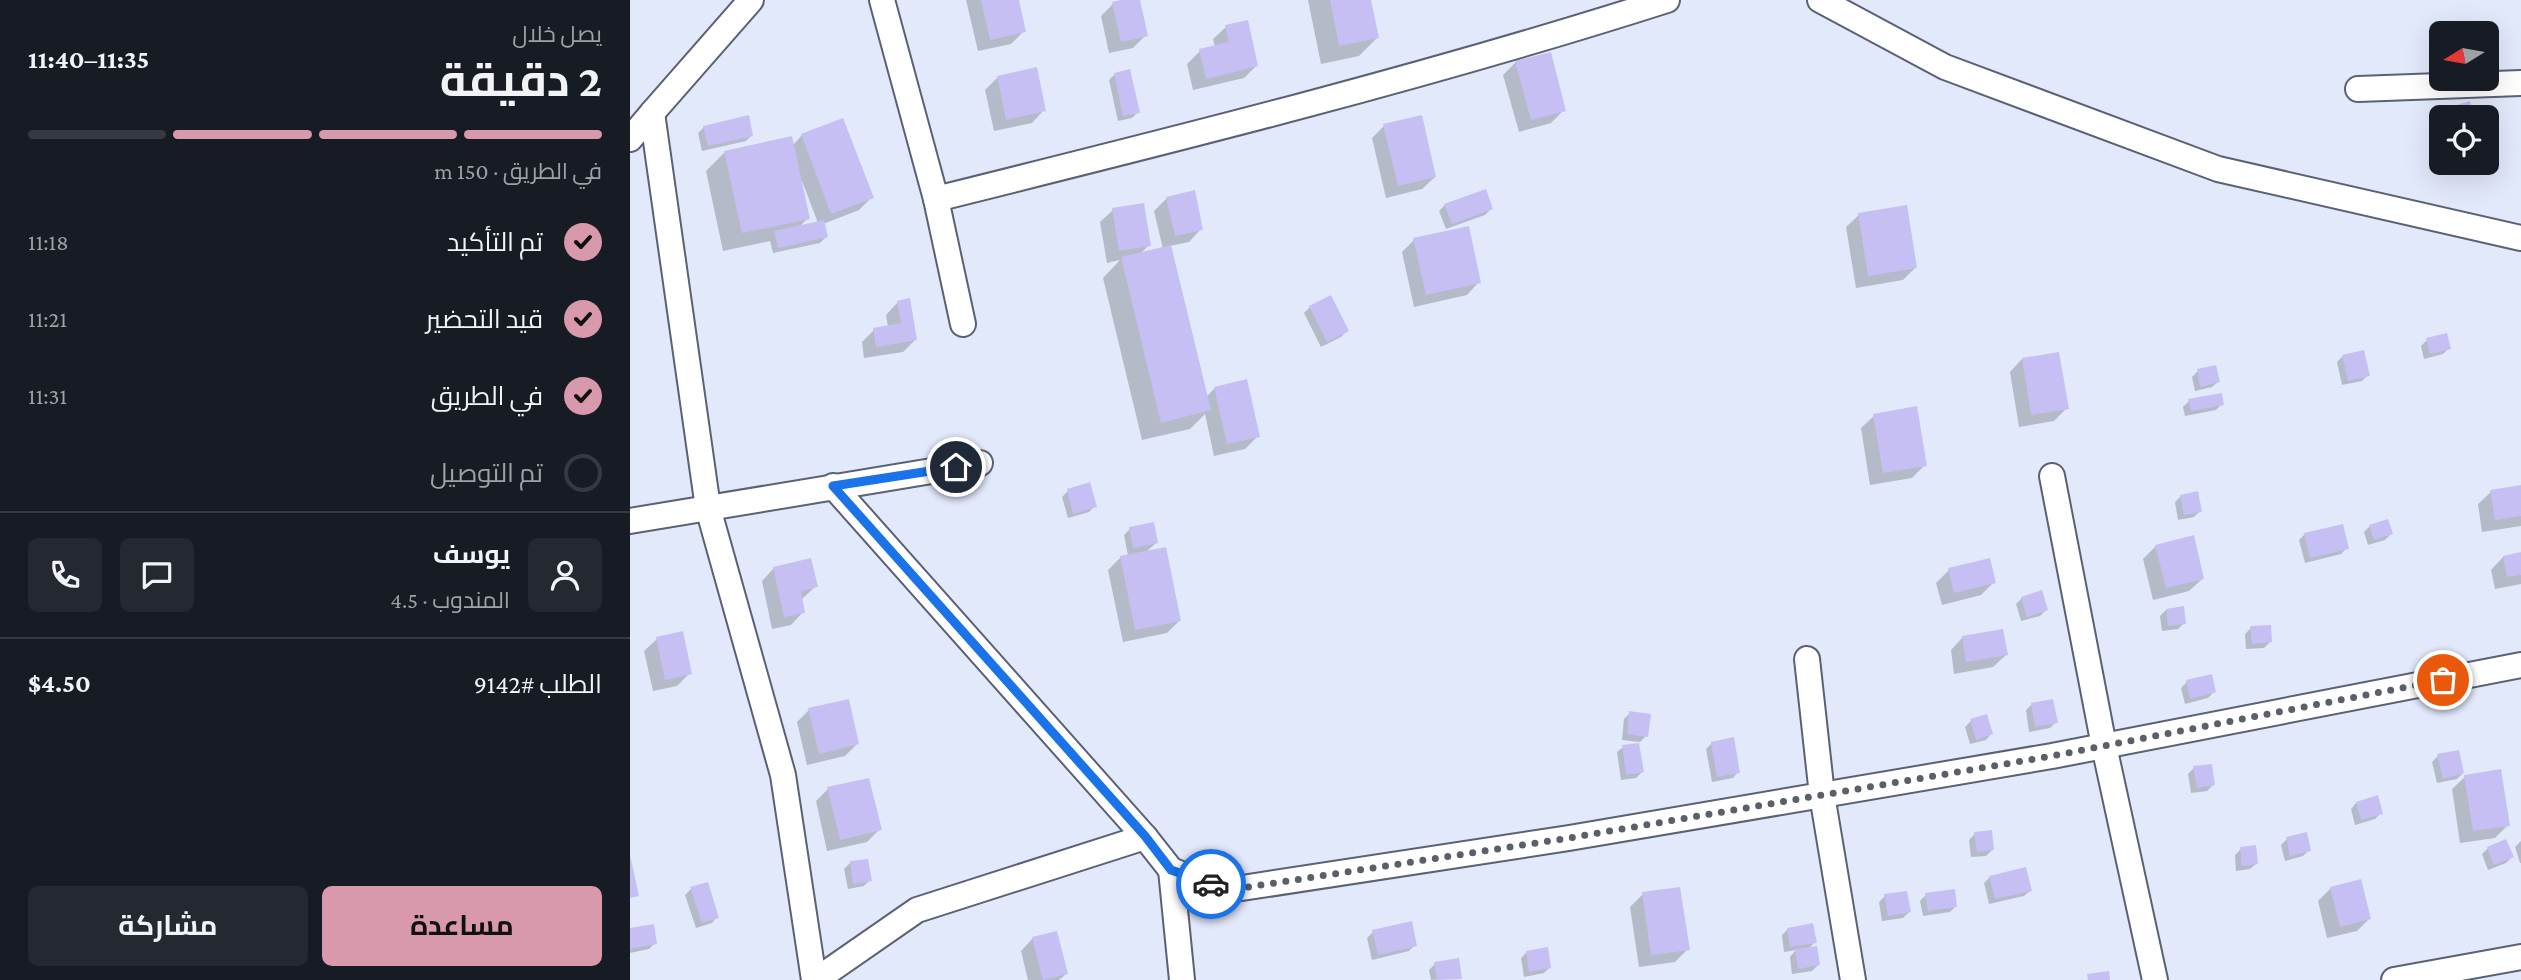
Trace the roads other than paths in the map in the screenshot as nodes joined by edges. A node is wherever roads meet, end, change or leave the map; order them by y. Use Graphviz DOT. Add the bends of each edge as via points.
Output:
graph roads {
  1 [pos="751,0"];
  2 [pos="882,0"];
  3 [pos="1667,0"];
  4 [pos="1820,0"];
  5 [pos="2521,83"];
  6 [pos="2358,89"];
  7 [pos="652,113"];
  8 [pos="630,139"];
  9 [pos="936,199"];
  10 [pos="2521,239"];
  11 [pos="963,324"];
  12 [pos="980,463"];
  13 [pos="2052,476"];
  14 [pos="833,486"];
  15 [pos="708,508"];
  16 [pos="630,521"];
  17 [pos="1807,659"];
  18 [pos="2521,665"];
  19 [pos="2104,746"];
  20 [pos="1822,795"];
  21 [pos="1145,836"];
  22 [pos="1171,870"];
  23 [pos="2521,957"];
  24 [pos="815,980"];
  25 [pos="1182,980"];
  26 [pos="1853,980"];
  27 [pos="2155,980"];
  28 [pos="2394,980"];
  1 -- 7 [label="street"];
  2 -- 9 [label="street"];
  3 -- 9 [label="street" via="1285,112"];
  4 -- 10 [label="street" via="1945,66 2218,169"];
  5 -- 6 [label="street"];
  7 -- 8 [label="street"];
  7 -- 15 [label="street"];
  9 -- 11 [label="street"];
  12 -- 14 [label="street"];
  13 -- 19 [label="street"];
  14 -- 15 [label="street"];
  14 -- 21 [label="street"];
  15 -- 16 [label="street"];
  15 -- 24 [label="street" via="783,775"];
  17 -- 20 [label="street"];
  18 -- 19 [label="street"];
  19 -- 20 [label="street"];
  19 -- 27 [label="street"];
  20 -- 22 [label="street" via="1242,888 1204,883"];
  20 -- 26 [label="street"];
  21 -- 22 [label="street"];
  21 -- 24 [label="street" via="918,910"];
  22 -- 25 [label="street"];
  23 -- 28 [label="street"];
}
